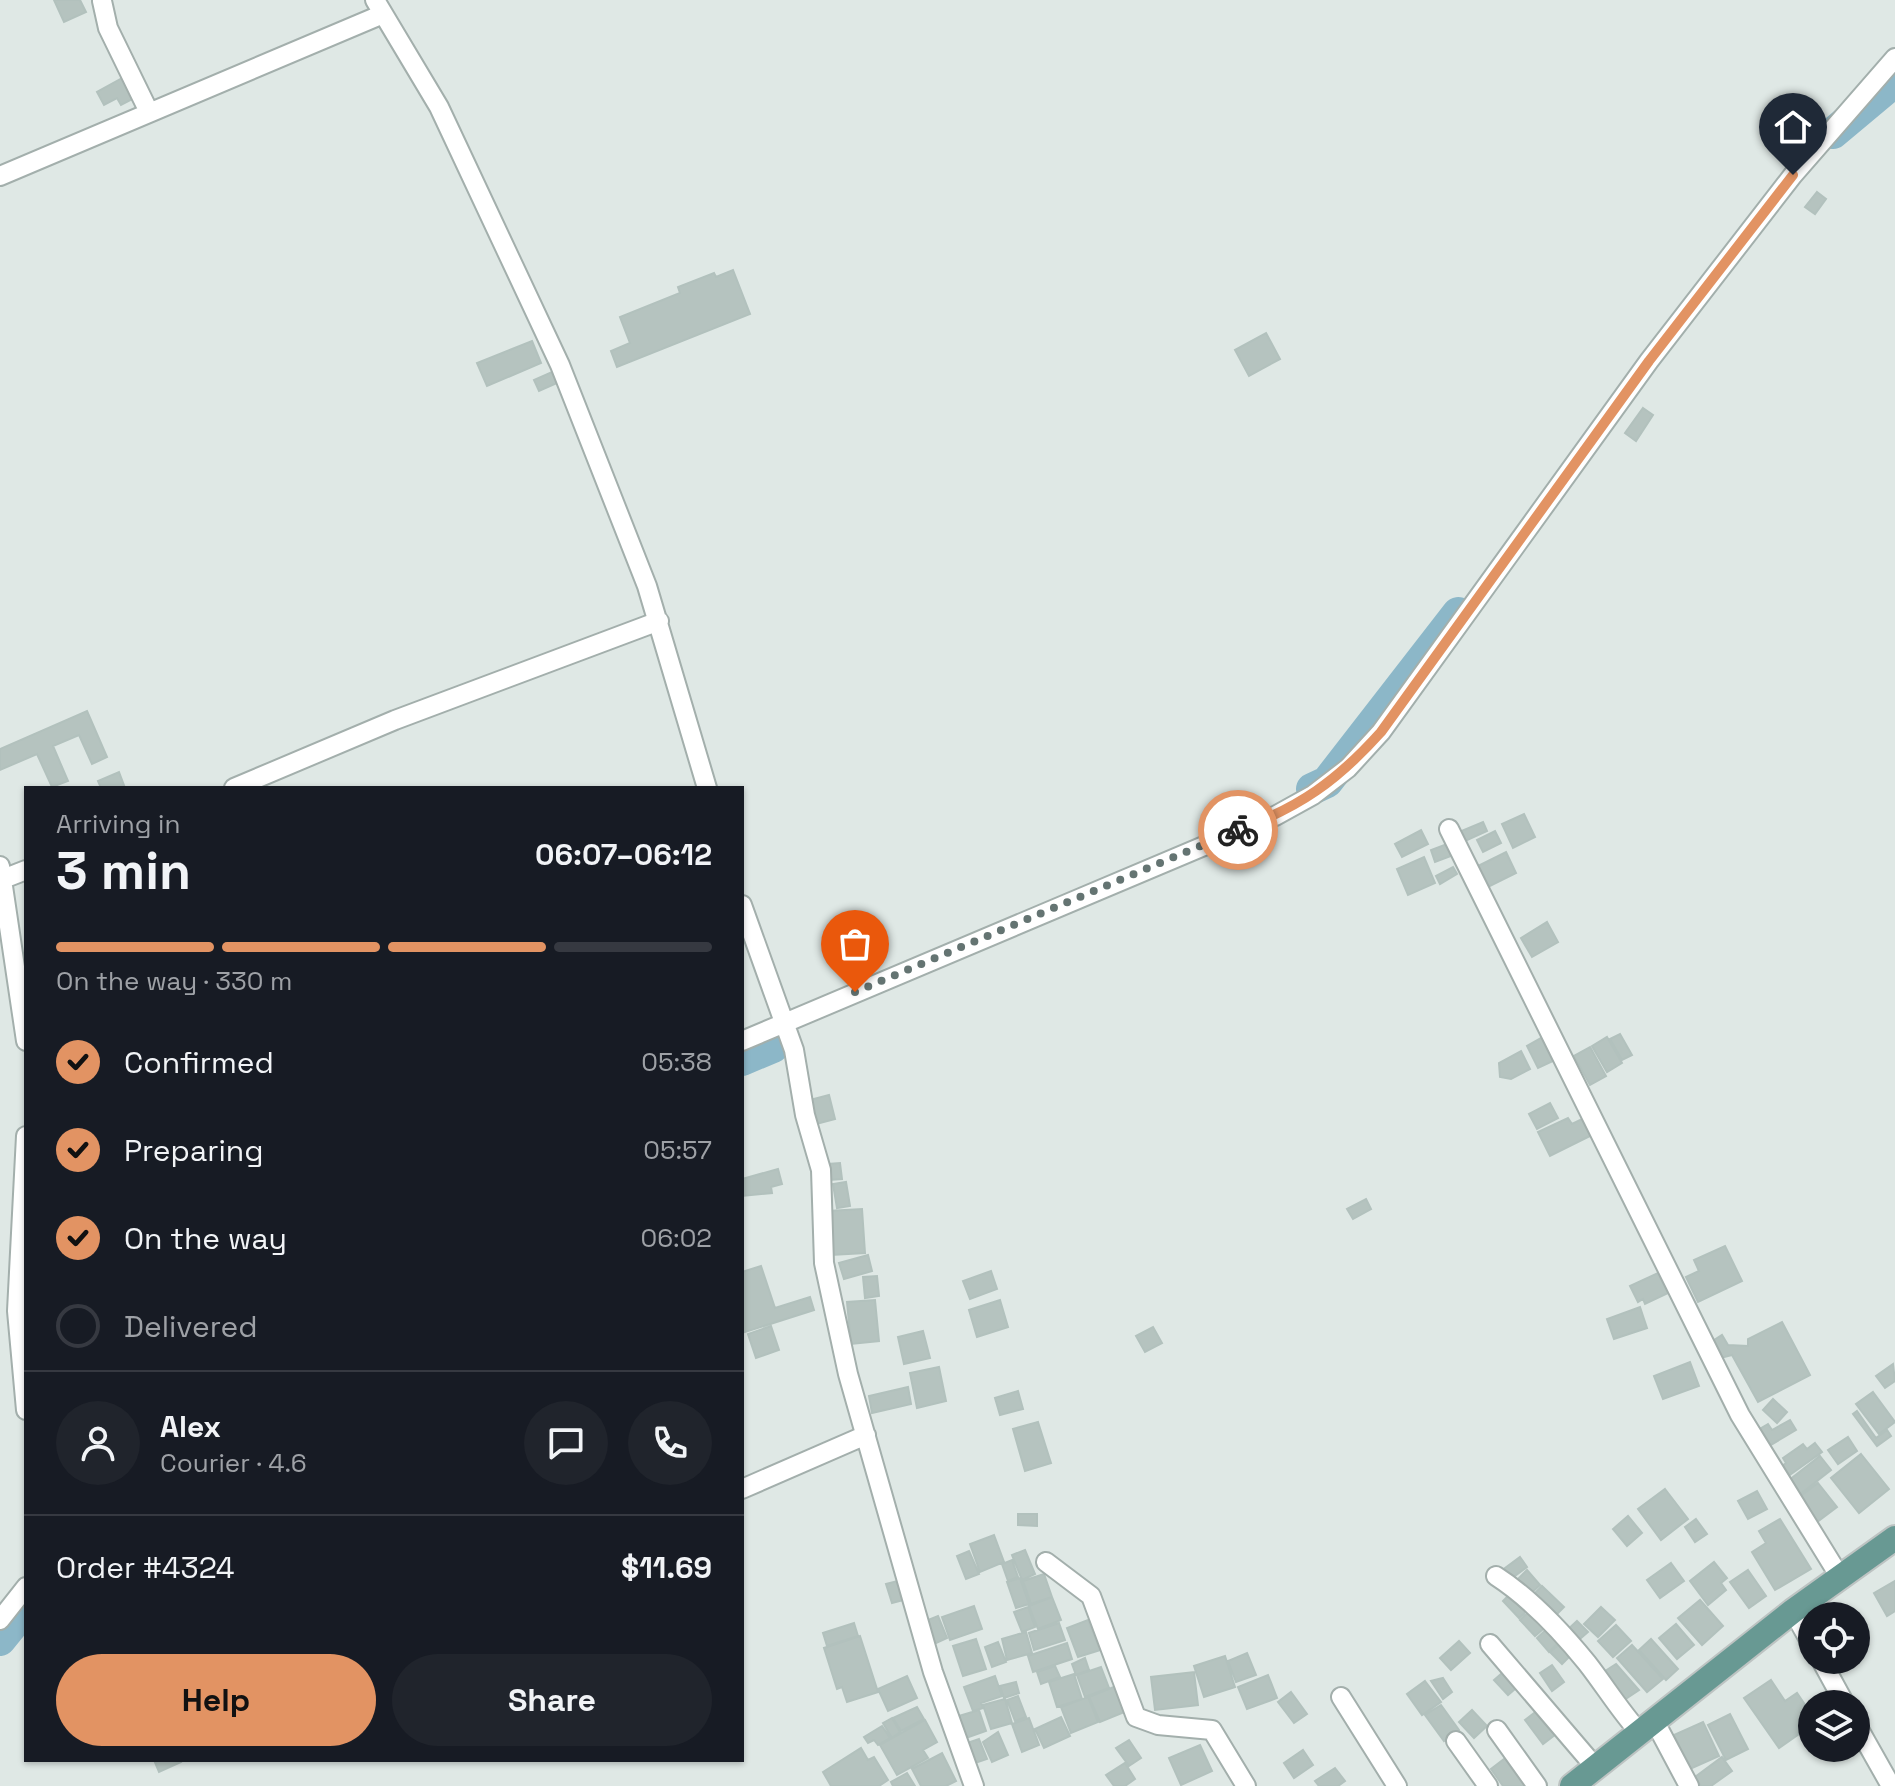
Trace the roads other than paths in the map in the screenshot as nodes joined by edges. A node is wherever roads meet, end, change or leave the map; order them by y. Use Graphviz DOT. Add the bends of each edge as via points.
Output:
graph roads {
  1 [pos="102,1"];
  2 [pos="379,7"];
  3 [pos="1895,58"];
  4 [pos="149,112"];
  5 [pos="0,176"];
  6 [pos="659,621"];
  7 [pos="239,786"];
  8 [pos="706,786"];
  9 [pos="1449,829"];
  10 [pos="24,870"];
  11 [pos="2,872"];
  12 [pos="744,911"];
  13 [pos="783,1024"];
  14 [pos="24,1027"];
  15 [pos="744,1040"];
  16 [pos="24,1175"];
  17 [pos="24,1388"];
  18 [pos="866,1435"];
  19 [pos="744,1488"];
  20 [pos="1895,1538"];
  21 [pos="1046,1562"];
  22 [pos="1496,1576"];
  23 [pos="1840,1577"];
  24 [pos="24,1590"];
  25 [pos="1793,1611"];
  26 [pos="0,1620"];
  27 [pos="1798,1620"];
  28 [pos="1490,1644"];
  29 [pos="1341,1697"];
  30 [pos="1648,1728"];
  31 [pos="1497,1730"];
  32 [pos="1456,1741"];
  33 [pos="1870,1749"];
  34 [pos="1596,1768"];
  35 [pos="974,1786"];
  36 [pos="1246,1786"];
  37 [pos="1397,1786"];
  38 [pos="1488,1786"];
  39 [pos="1537,1786"];
  40 [pos="1572,1786"];
  41 [pos="1689,1786"];
  42 [pos="1891,1786"];
  1 -- 4 [label="street" via="108,28"];
  2 -- 4 [label="street"];
  2 -- 6 [label="street" via="439,107 506,245 597,455"];
  3 -- 13 [label="street" via="1793,175 1649,361 1381,732 1348,768 1275,816"];
  4 -- 5 [label="street"];
  6 -- 7 [label="street" via="395,720"];
  6 -- 8 [label="street"];
  9 -- 23 [label="street" via="1740,1415"];
  10 -- 11 [label="street"];
  11 -- 14 [label="street"];
  12 -- 13 [label="street"];
  13 -- 15 [label="street"];
  13 -- 18 [label="street" via="794,1050 821,1170 824,1263 833,1314"];
  16 -- 17 [label="street" via="17,1311"];
  18 -- 19 [label="street"];
  18 -- 35 [label="street" via="933,1672"];
  20 -- 23 [label="main road"];
  21 -- 36 [label="street" via="1091,1596 1136,1717 1158,1725 1212,1730"];
  22 -- 30 [label="street" via="1517,1590 1579,1654 1620,1712"];
  23 -- 25 [label="main road"];
  24 -- 26 [label="street"];
  25 -- 27 [label="street"];
  25 -- 30 [label="main road"];
  28 -- 34 [label="street"];
  29 -- 37 [label="street"];
  30 -- 34 [label="main road"];
  30 -- 41 [label="street"];
  31 -- 39 [label="street"];
  32 -- 38 [label="street"];
  33 -- 42 [label="street"];
  34 -- 40 [label="main road"];
}
